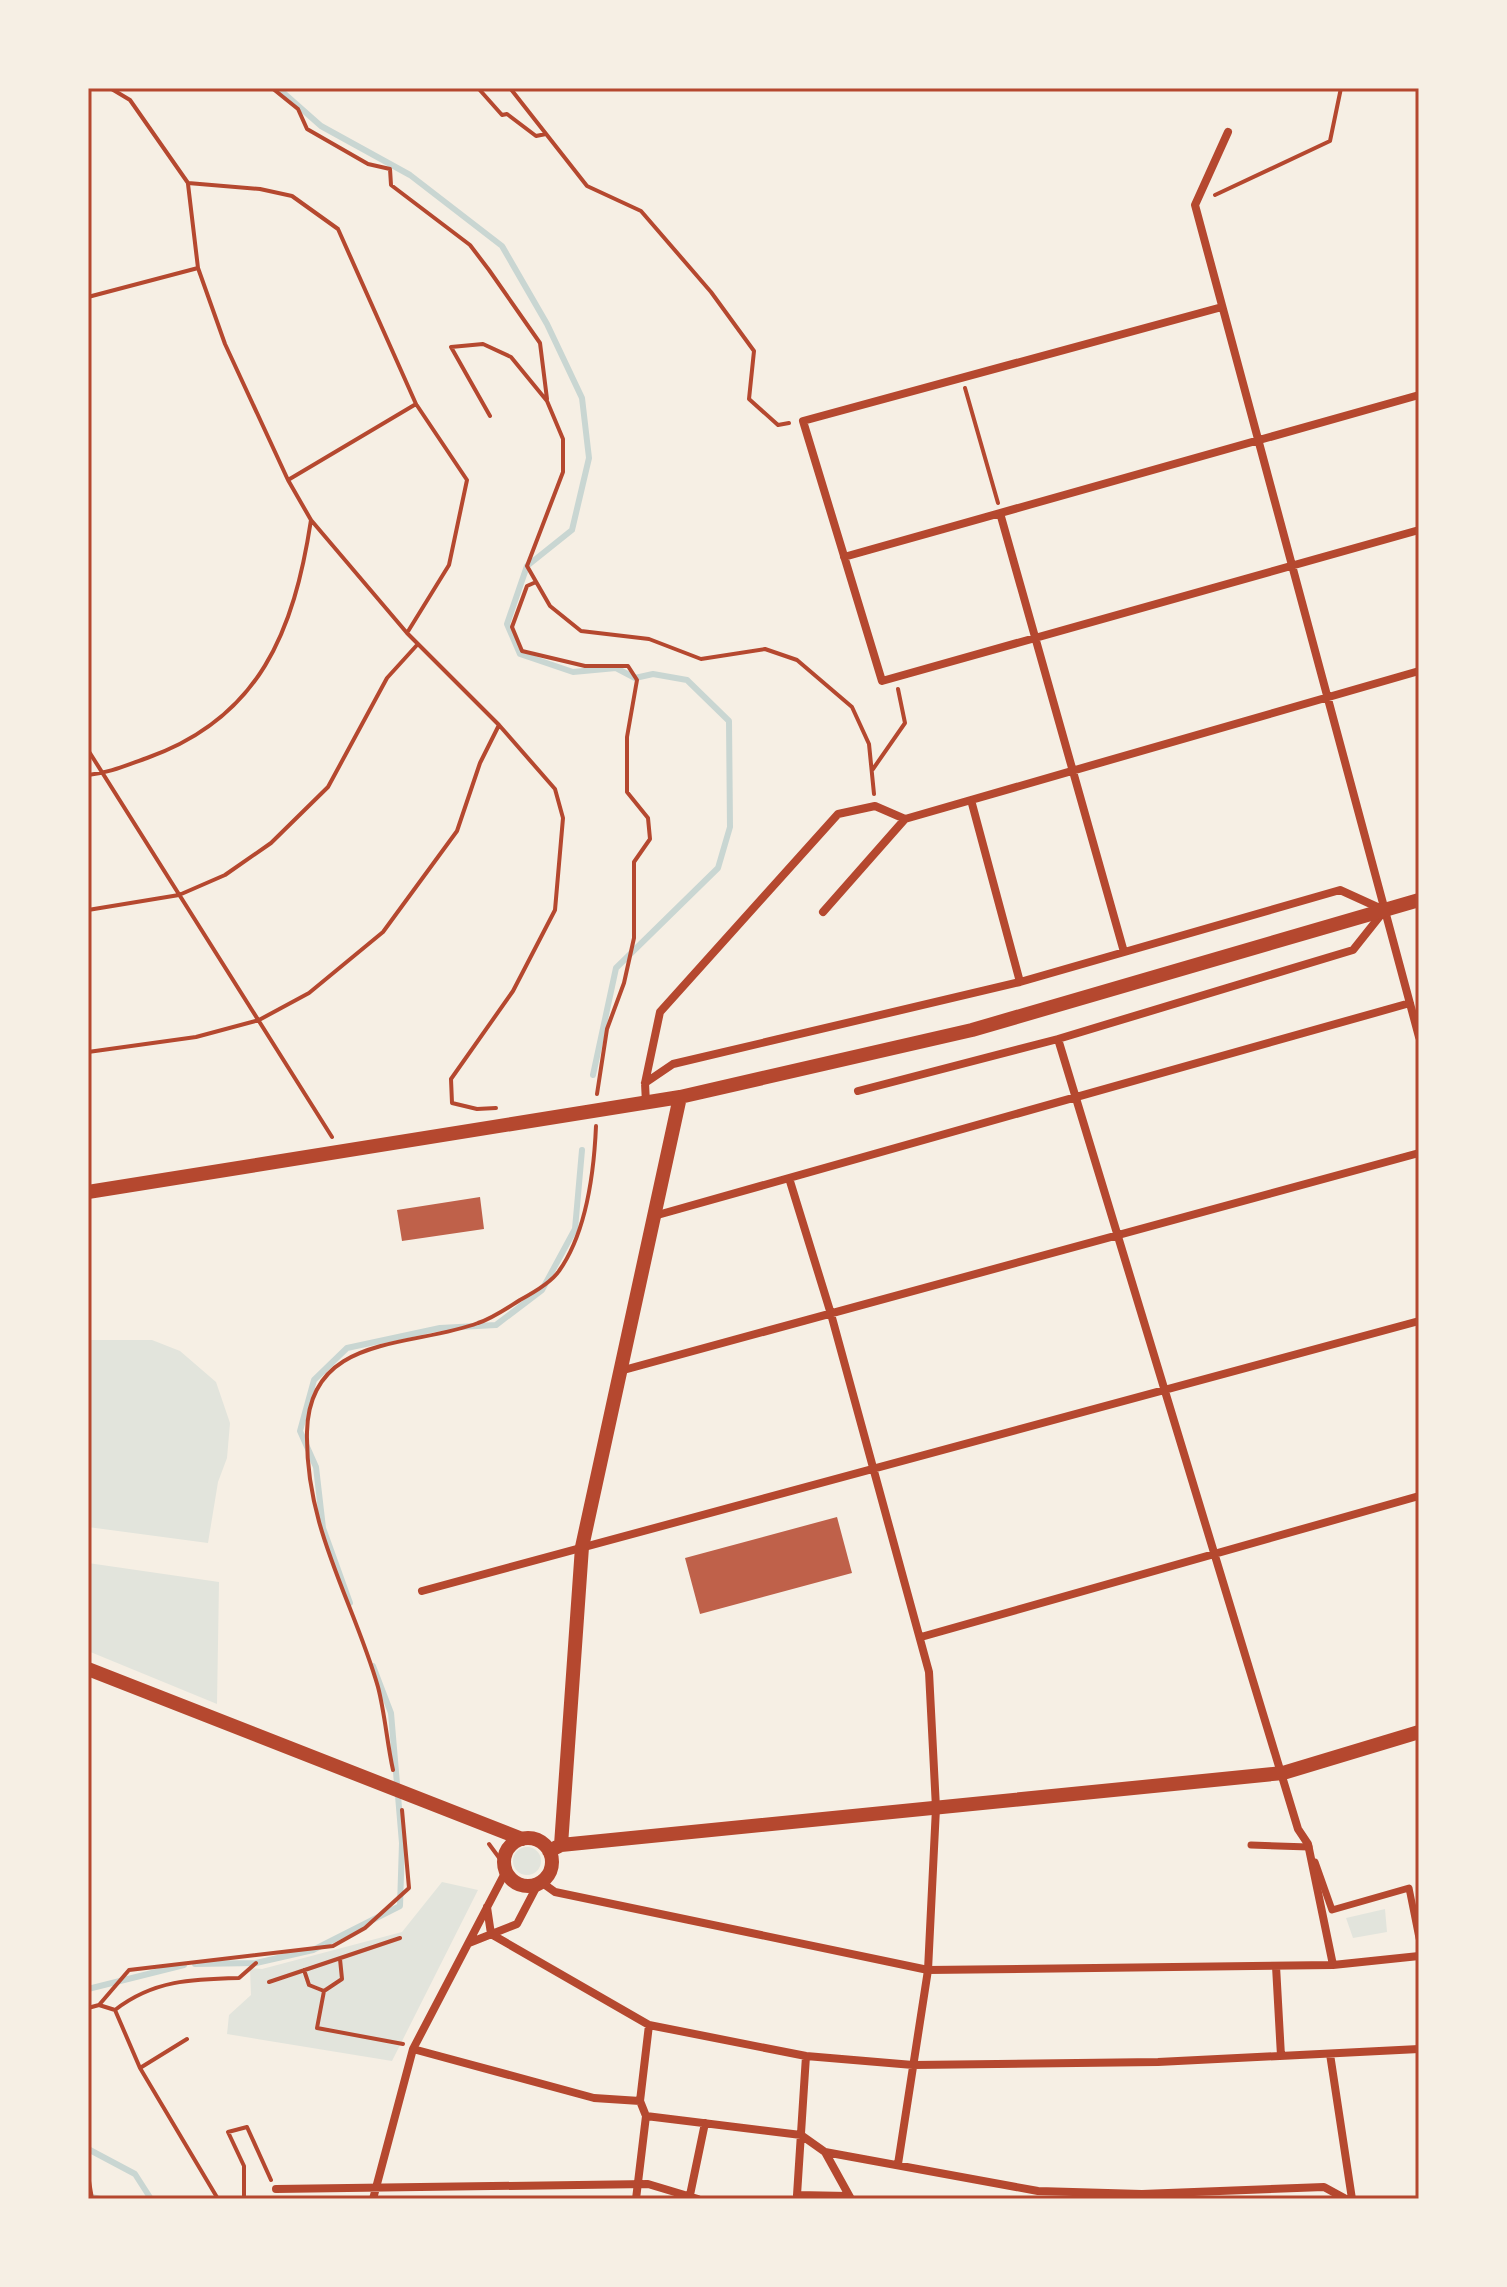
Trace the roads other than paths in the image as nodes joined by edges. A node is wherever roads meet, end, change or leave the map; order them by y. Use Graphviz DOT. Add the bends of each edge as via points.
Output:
graph roads {
  1 [pos="1228,132"];
  2 [pos="1222,307"];
  3 [pos="1419,395"];
  4 [pos="1258,440"];
  5 [pos="1000,513"];
  6 [pos="1419,530"];
  7 [pos="844,557"];
  8 [pos="1292,566"];
  9 [pos="1036,638"];
  10 [pos="1419,671"];
  11 [pos="1327,697"];
  12 [pos="1073,771"];
  13 [pos="971,800"];
  14 [pos="905,819"];
  15 [pos="1419,900"];
  16 [pos="1385,910"];
  17 [pos="823,912"];
  18 [pos="1124,952"];
  19 [pos="1020,982"];
  20 [pos="1410,1003"];
  21 [pos="1419,1037"];
  22 [pos="1058,1039"];
  23 [pos="645,1083"];
  24 [pos="858,1091"];
  25 [pos="680,1097"];
  26 [pos="1076,1097"];
  27 [pos="646,1103"];
  28 [pos="1419,1153"];
  29 [pos="789,1178"];
  30 [pos="88,1192"];
  31 [pos="654,1216"];
  32 [pos="1118,1234"];
  33 [pos="831,1314"];
  34 [pos="1419,1321"];
  35 [pos="620,1371"];
  36 [pos="1166,1390"];
  37 [pos="874,1468"];
  38 [pos="1419,1496"];
  39 [pos="582,1547"];
  40 [pos="1216,1553"];
  41 [pos="422,1591"];
  42 [pos="921,1637"];
  43 [pos="88,1669"];
  44 [pos="1419,1732"];
  45 [pos="1283,1773"];
  46 [pos="936,1808"];
  47 [pos="522,1839"];
  48 [pos="1308,1844"];
  49 [pos="1251,1845"];
  50 [pos="555,1848"];
  51 [pos="506,1871"];
  52 [pos="540,1883"];
  53 [pos="487,1907"];
  54 [pos="491,1934"];
  55 [pos="1419,1938"];
  56 [pos="468,1944"];
  57 [pos="1419,1956"];
  58 [pos="1333,1965"];
  59 [pos="1276,1966"];
  60 [pos="928,1970"];
  61 [pos="649,2025"];
  62 [pos="413,2049"];
  63 [pos="1419,2049"];
  64 [pos="1330,2054"];
  65 [pos="806,2056"];
  66 [pos="1281,2056"];
  67 [pos="913,2065"];
  68 [pos="640,2101"];
  69 [pos="646,2116"];
  70 [pos="705,2123"];
  71 [pos="801,2135"];
  72 [pos="825,2152"];
  73 [pos="898,2164"];
  74 [pos="639,2186"];
  75 [pos="376,2188"];
  76 [pos="276,2189"];
  77 [pos="1262,2194"];
  78 [pos="694,2197"];
  79 [pos="796,2197"];
  80 [pos="849,2197"];
  81 [pos="373,2199"];
  82 [pos="636,2199"];
  83 [pos="1346,2199"];
  84 [pos="1352,2199"];
  1 -- 2 [label="street" via="1195,205"];
  2 -- 4 [label="street"];
  2 -- 7 [label="street" via="803,421"];
  3 -- 4 [label="street"];
  4 -- 5 [label="street"];
  4 -- 8 [label="street"];
  5 -- 7 [label="street"];
  5 -- 9 [label="street"];
  6 -- 8 [label="street"];
  7 -- 9 [label="street" via="882,681"];
  8 -- 9 [label="street"];
  8 -- 11 [label="street"];
  9 -- 12 [label="street"];
  10 -- 11 [label="street"];
  11 -- 12 [label="street"];
  11 -- 16 [label="street"];
  12 -- 13 [label="street"];
  12 -- 18 [label="street"];
  13 -- 14 [label="street"];
  13 -- 19 [label="street"];
  14 -- 17 [label="street"];
  14 -- 23 [label="street" via="875,806 838,814 660,1012"];
  15 -- 16 [label="street"];
  16 -- 18 [label="street" via="1340,890"];
  16 -- 20 [label="street"];
  16 -- 22 [label="street" via="1353,950"];
  16 -- 25 [label="street" via="972,1030"];
  18 -- 19 [label="street"];
  19 -- 23 [label="street" via="673,1064"];
  20 -- 21 [label="street"];
  20 -- 26 [label="street"];
  22 -- 24 [label="street"];
  22 -- 26 [label="street"];
  23 -- 27 [label="street"];
  25 -- 27 [label="street"];
  25 -- 31 [label="street"];
  26 -- 29 [label="street"];
  26 -- 32 [label="street"];
  27 -- 30 [label="street"];
  28 -- 32 [label="street"];
  29 -- 31 [label="street"];
  29 -- 33 [label="street"];
  31 -- 35 [label="street"];
  32 -- 33 [label="street"];
  32 -- 36 [label="street"];
  33 -- 35 [label="street"];
  33 -- 37 [label="street"];
  34 -- 36 [label="street"];
  35 -- 39 [label="street"];
  36 -- 37 [label="street"];
  36 -- 40 [label="street"];
  37 -- 39 [label="street"];
  37 -- 42 [label="street"];
  38 -- 40 [label="street"];
  39 -- 41 [label="street"];
  39 -- 50 [label="street"];
  40 -- 42 [label="street"];
  40 -- 45 [label="street"];
  42 -- 46 [label="street" via="929,1672"];
  43 -- 47 [label="street"];
  44 -- 45 [label="street"];
  45 -- 46 [label="street"];
  45 -- 48 [label="street" via="1298,1829"];
  46 -- 50 [label="street"];
  46 -- 60 [label="street"];
  47 -- 50 [label="street"];
  47 -- 51 [label="street" via="507,1851"];
  48 -- 49 [label="street"];
  48 -- 55 [label="street" via="1332,1910 1409,1888"];
  48 -- 58 [label="street"];
  50 -- 52 [label="street" via="550,1871"];
  51 -- 52 [label="street" via="523,1885"];
  51 -- 53 [label="street"];
  52 -- 54 [label="street" via="517,1924"];
  52 -- 60 [label="street" via="555,1892"];
  53 -- 54 [label="street"];
  53 -- 56 [label="street"];
  54 -- 56 [label="street"];
  54 -- 61 [label="street"];
  56 -- 62 [label="street"];
  57 -- 58 [label="street"];
  58 -- 59 [label="street"];
  59 -- 60 [label="street"];
  59 -- 66 [label="street"];
  60 -- 67 [label="street"];
  61 -- 65 [label="street"];
  61 -- 68 [label="street"];
  62 -- 68 [label="street" via="594,2098"];
  62 -- 75 [label="street"];
  63 -- 64 [label="street"];
  64 -- 66 [label="street"];
  64 -- 84 [label="street"];
  65 -- 67 [label="street"];
  65 -- 71 [label="street"];
  66 -- 67 [label="street"];
  67 -- 73 [label="street"];
  68 -- 69 [label="street"];
  69 -- 70 [label="street"];
  69 -- 74 [label="street"];
  70 -- 71 [label="street"];
  70 -- 78 [label="street"];
  71 -- 72 [label="street"];
  71 -- 79 [label="street"];
  72 -- 73 [label="street"];
  72 -- 80 [label="street"];
  73 -- 77 [label="street" via="1038,2191"];
  74 -- 75 [label="street"];
  74 -- 78 [label="street"];
  74 -- 82 [label="street"];
  75 -- 76 [label="street"];
  75 -- 81 [label="street"];
  77 -- 83 [label="street" via="1324,2187"];
  79 -- 80 [label="street"];
}
